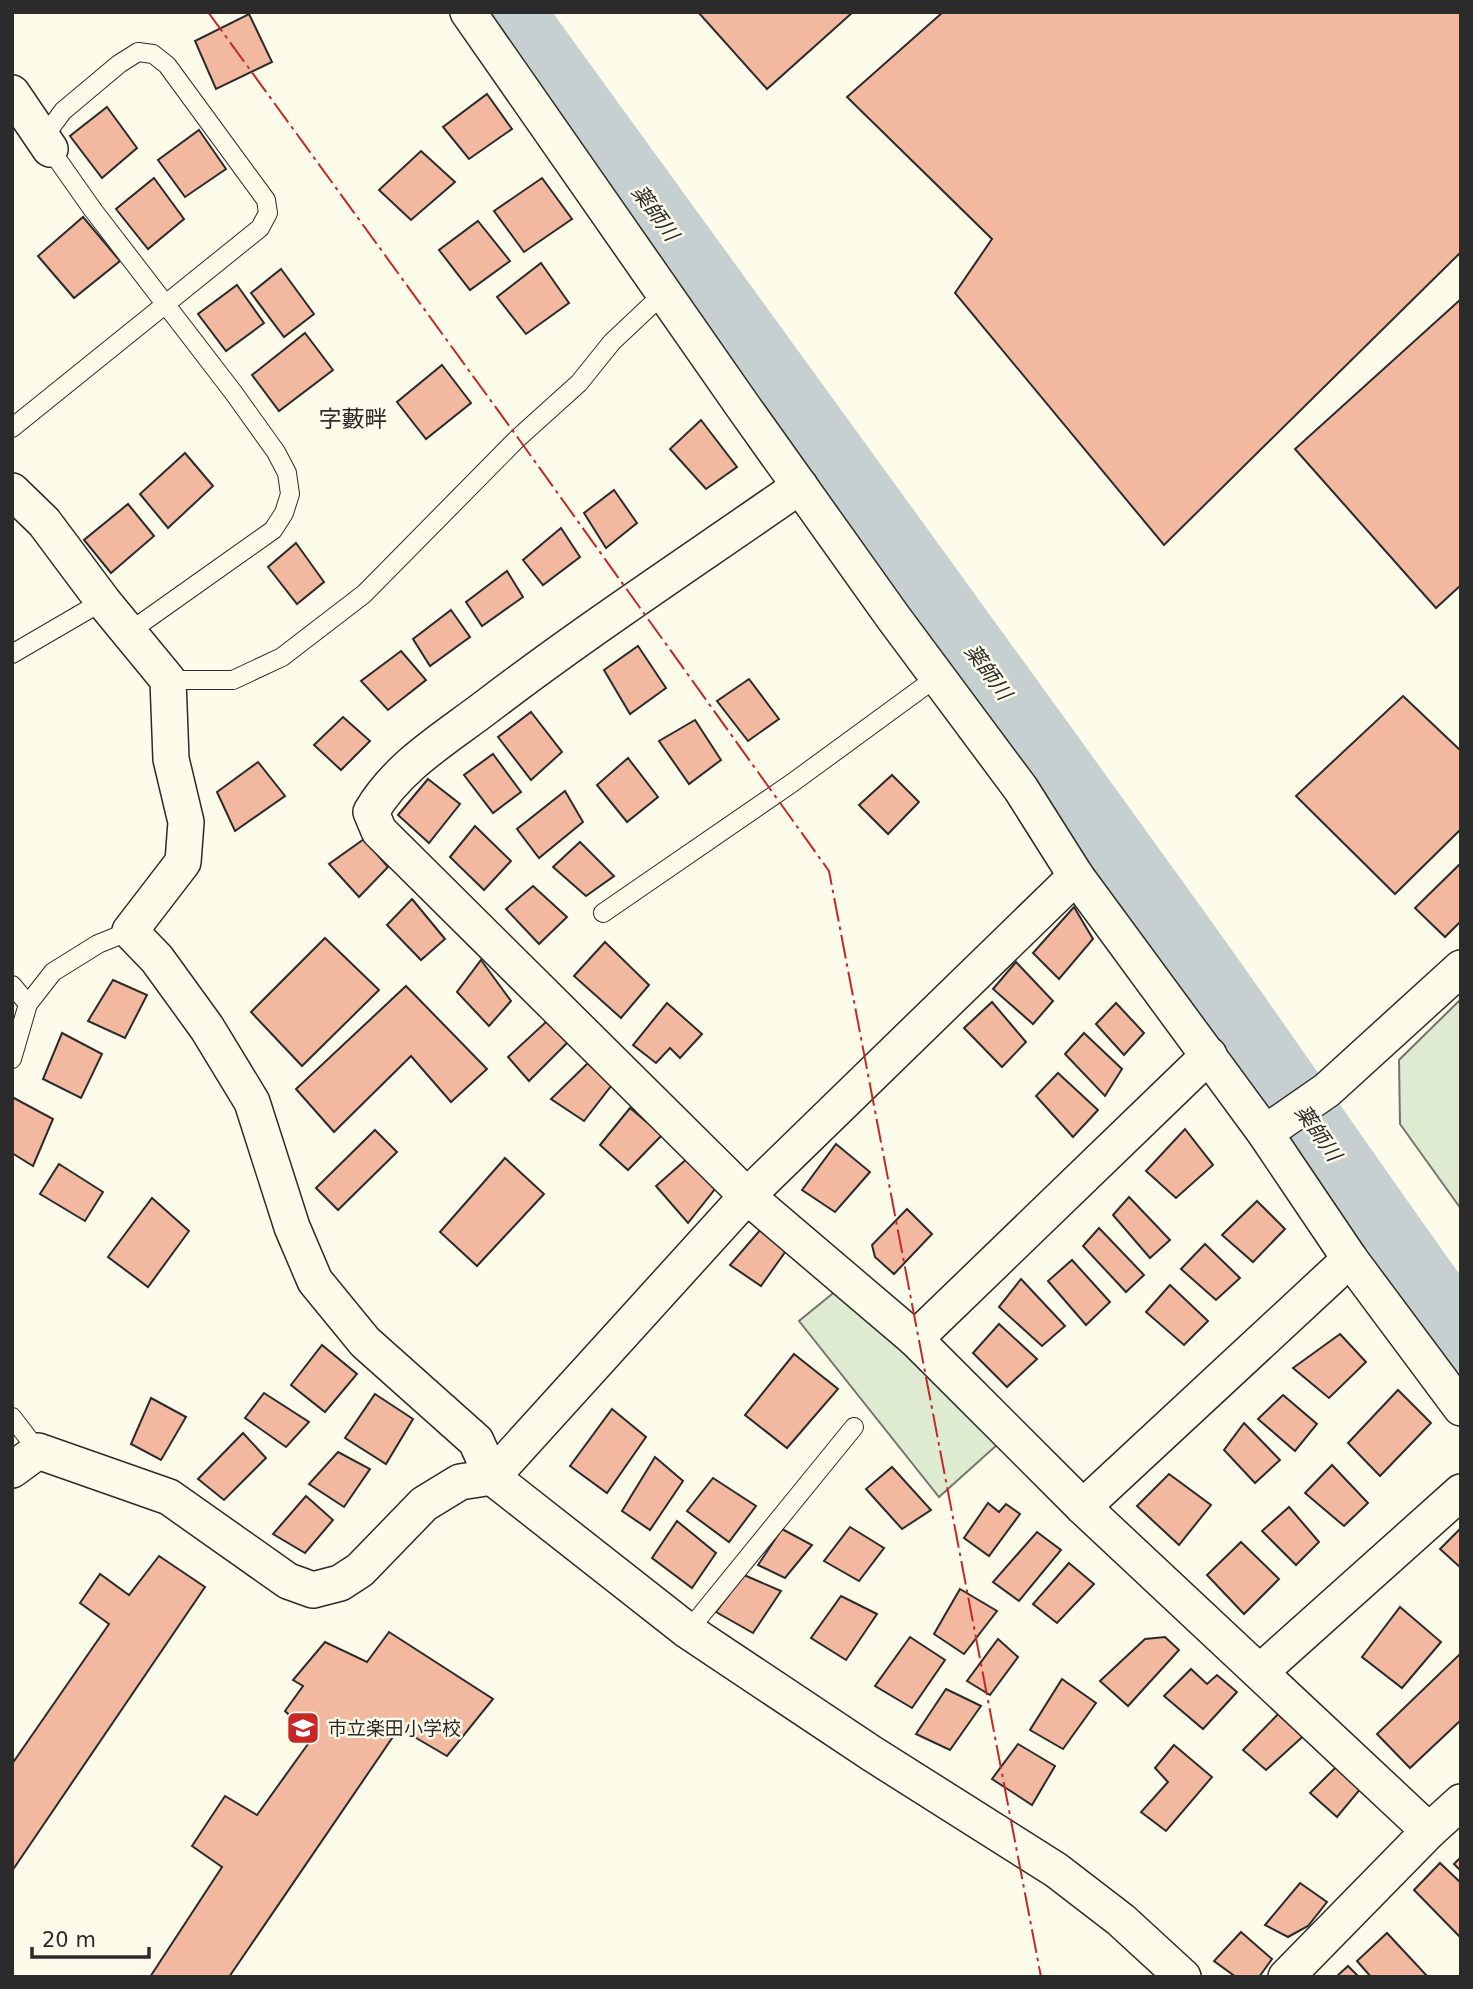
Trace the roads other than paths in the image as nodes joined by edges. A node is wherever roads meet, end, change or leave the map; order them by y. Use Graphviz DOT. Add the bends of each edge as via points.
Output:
graph roads {
  1 [pos="468,12"];
  2 [pos="12,93"];
  3 [pos="50,149"];
  4 [pos="664,293"];
  5 [pos="166,304"];
  6 [pos="12,428"];
  7 [pos="800,486"];
  8 [pos="12,491"];
  9 [pos="103,601"];
  10 [pos="129,632"];
  11 [pos="12,654"];
  12 [pos="937,677"];
  13 [pos="169,680"];
  14 [pos="1076,876"];
  15 [pos="603,913"];
  16 [pos="130,931"];
  17 [pos="1461,968"];
  18 [pos="12,985"];
  19 [pos="29,1003"];
  20 [pos="1209,1055"];
  21 [pos="12,1059"];
  22 [pos="1273,1128"];
  23 [pos="747,1196"];
  24 [pos="1350,1259"];
  25 [pos="915,1339"];
  26 [pos="1461,1408"];
  27 [pos="12,1417"];
  28 [pos="854,1427"];
  29 [pos="25,1460"];
  30 [pos="492,1477"];
  31 [pos="1461,1492"];
  32 [pos="1083,1507"];
  33 [pos="688,1631"];
  34 [pos="1260,1672"];
  35 [pos="1461,1802"];
  36 [pos="1429,1831"];
  37 [pos="1183,1977"];
  38 [pos="1286,1977"];
  1 -- 4 [label="street"];
  2 -- 3 [label="street"];
  3 -- 5 [label="lane"];
  3 -- 5 [label="lane" via="49,130 63,111 119,64 138,52 153,54 167,65 266,200 268,213 260,228"];
  4 -- 7 [label="street"];
  4 -- 13 [label="lane" via="364,594 282,657 233,680"];
  5 -- 6 [label="lane"];
  5 -- 10 [label="lane" via="276,452 287,473 290,494 272,530"];
  7 -- 12 [label="street"];
  7 -- 23 [label="street" via="551,657 408,766 371,812 379,831"];
  8 -- 9 [label="street" via="44,522"];
  9 -- 10 [label="street"];
  9 -- 11 [label="lane"];
  10 -- 13 [label="street"];
  12 -- 14 [label="street" via="1021,789"];
  12 -- 15 [label="lane"];
  13 -- 16 [label="street" via="171,759 186,822 183,862"];
  14 -- 20 [label="street"];
  14 -- 23 [label="street"];
  16 -- 19 [label="lane" via="52,972"];
  16 -- 30 [label="street" via="157,959 207,1028 252,1102 292,1227 315,1281 365,1342 476,1441"];
  17 -- 22 [label="street" via="1327,1090"];
  18 -- 19 [label="lane"];
  19 -- 21 [label="lane"];
  20 -- 22 [label="street"];
  20 -- 25 [label="street"];
  22 -- 24 [label="street"];
  23 -- 25 [label="street"];
  23 -- 30 [label="street"];
  24 -- 26 [label="street"];
  24 -- 32 [label="street"];
  25 -- 32 [label="street"];
  27 -- 29 [label="lane"];
  28 -- 33 [label="lane"];
  29 -- 30 [label="street" via="169,1497 288,1581 313,1590 340,1583 360,1570 425,1504 460,1482"];
  30 -- 33 [label="street"];
  31 -- 34 [label="street"];
  32 -- 34 [label="street"];
  33 -- 37 [label="street" via="1056,1870 1121,1920"];
  34 -- 36 [label="street"];
  35 -- 36 [label="street"];
  36 -- 38 [label="street"];
}
